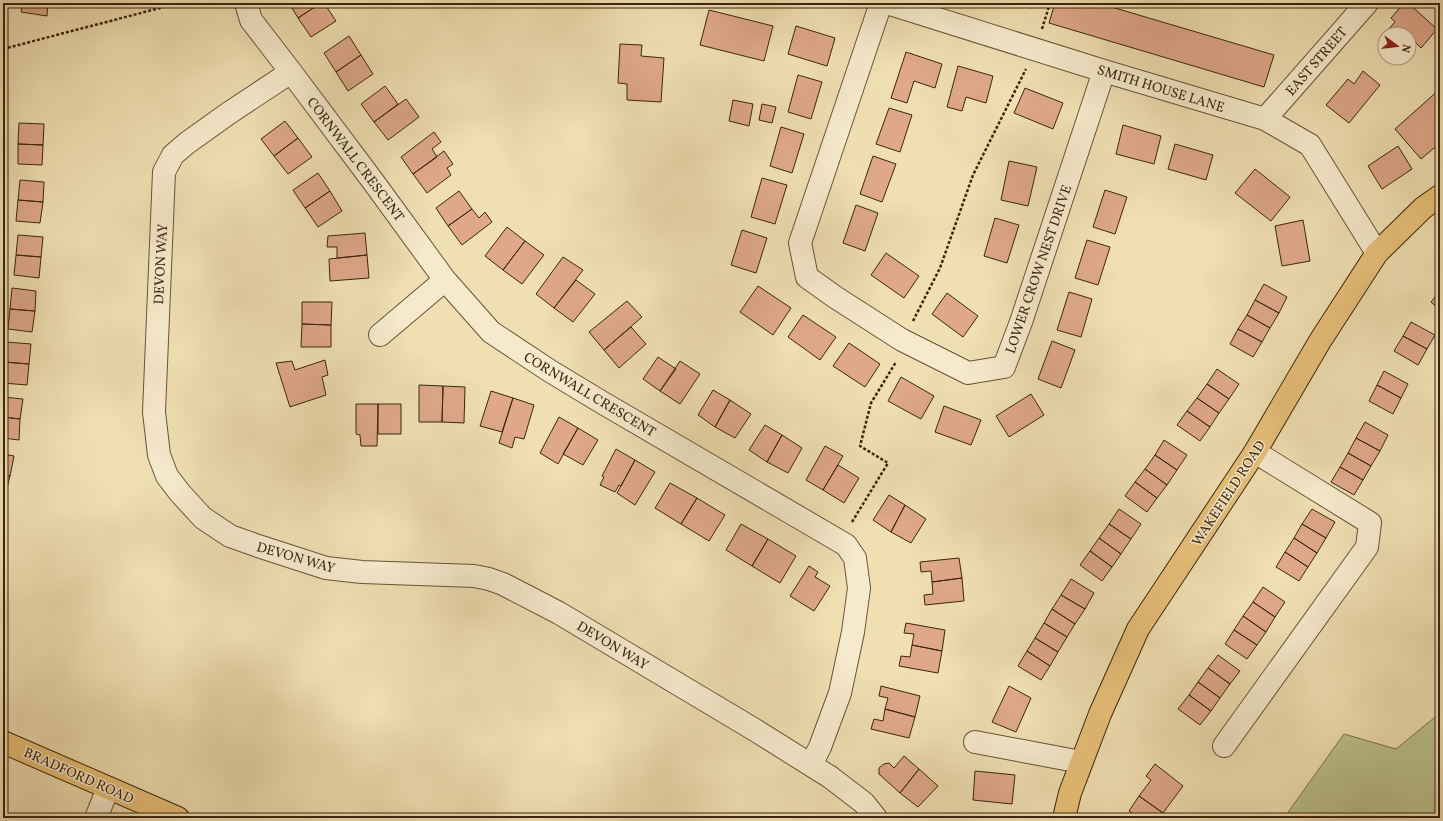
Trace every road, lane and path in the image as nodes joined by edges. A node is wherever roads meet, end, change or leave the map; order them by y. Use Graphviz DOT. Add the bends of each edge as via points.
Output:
graph roads {
  1 [pos="179,3"];
  2 [pos="246,3"];
  3 [pos="881,3"];
  4 [pos="887,3"];
  5 [pos="1050,3"];
  6 [pos="1367,3"];
  7 [pos="3,49"];
  8 [pos="1036,50"];
  9 [pos="1104,71"];
  10 [pos="292,72"];
  11 [pos="1265,119"];
  12 [pos="1440,196"];
  13 [pos="1377,253"];
  14 [pos="445,280"];
  15 [pos="380,335"];
  16 [pos="902,340"];
  17 [pos="1255,452"];
  18 [pos="840,541"];
  19 [pos="3,742"];
  20 [pos="975,742"];
  21 [pos="1224,746"];
  22 [pos="1081,762"];
  23 [pos="811,765"];
  24 [pos="108,788"];
  25 [pos="96,818"];
  26 [pos="178,818"];
  27 [pos="876,818"];
  28 [pos="1064,818"];
  1 -- 7 [label="path"];
  2 -- 10 [label="street, CORNWALL CRESCENT" via="251,20"];
  3 -- 16 [label="street, LOWER CROW NEST DRIVE" via="800,243 807,278"];
  4 -- 8 [label="street, SMITH HOUSE LANE"];
  5 -- 8 [label="path"];
  6 -- 11 [label="street, EAST STREET"];
  8 -- 9 [label="street, SMITH HOUSE LANE"];
  8 -- 16 [label="path" via="973,175 940,268"];
  9 -- 11 [label="street, SMITH HOUSE LANE"];
  9 -- 16 [label="street, LOWER CROW NEST DRIVE" via="1004,367 968,372"];
  10 -- 14 [label="street, CORNWALL CRESCENT"];
  10 -- 23 [label="street, DEVON WAY" via="229,112 187,143 173,155 164,172 154,412 159,455 167,476 203,518 230,536 326,568 362,572 474,576 504,584 559,613"];
  11 -- 13 [label="street, SMITH HOUSE LANE" via="1310,145"];
  12 -- 13 [label="main road, WAKEFIELD ROAD" via="1423,208"];
  13 -- 17 [label="main road, WAKEFIELD ROAD" via="1320,341"];
  14 -- 15 [label="street"];
  14 -- 18 [label="street, CORNWALL CRESCENT" via="491,332 603,403"];
  16 -- 18 [label="path" via="900,355 871,403 860,446 888,463"];
  17 -- 21 [label="street" via="1370,523 1367,547"];
  17 -- 22 [label="main road, WAKEFIELD ROAD" via="1138,629"];
  18 -- 23 [label="street, CORNWALL CRESCENT" via="855,558 859,588 840,693"];
  19 -- 24 [label="main road, BRADFORD ROAD"];
  20 -- 22 [label="street"];
  22 -- 28 [label="main road, WAKEFIELD ROAD"];
  23 -- 27 [label="street, DEVON WAY" via="864,803"];
  24 -- 25 [label="street"];
  24 -- 26 [label="main road, BRADFORD ROAD"];
}
